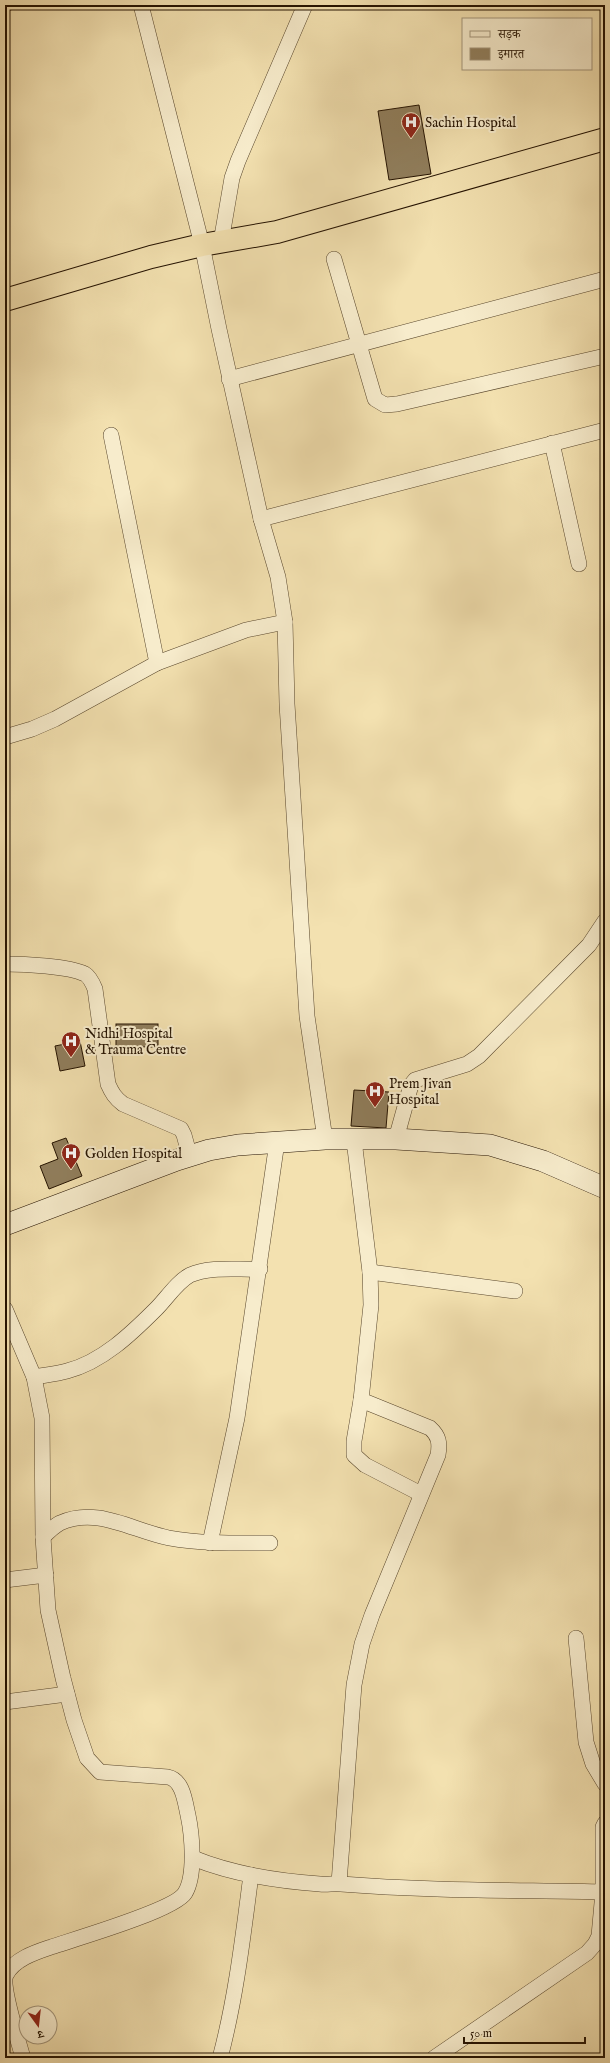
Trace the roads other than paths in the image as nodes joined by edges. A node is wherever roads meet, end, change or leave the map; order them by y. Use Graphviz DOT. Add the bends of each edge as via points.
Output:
graph roads {
  1 [pos="15,5"];
  2 [pos="140,5"];
  3 [pos="305,5"];
  4 [pos="5,8"];
  5 [pos="605,139"];
  6 [pos="212,244"];
  7 [pos="334,259"];
  8 [pos="605,279"];
  9 [pos="5,300"];
  10 [pos="359,346"];
  11 [pos="605,356"];
  12 [pos="230,379"];
  13 [pos="605,430"];
  14 [pos="111,435"];
  15 [pos="552,443"];
  16 [pos="261,519"];
  17 [pos="579,564"];
  18 [pos="285,622"];
  19 [pos="157,663"];
  20 [pos="5,736"];
  21 [pos="605,921"];
  22 [pos="5,964"];
  23 [pos="325,1139"];
  24 [pos="396,1139"];
  25 [pos="354,1140"];
  26 [pos="277,1142"];
  27 [pos="190,1157"];
  28 [pos="605,1188"];
  29 [pos="5,1225"];
  30 [pos="260,1269"];
  31 [pos="370,1272"];
  32 [pos="515,1291"];
  33 [pos="5,1308"];
  34 [pos="34,1377"];
  35 [pos="361,1400"];
  36 [pos="421,1494"];
  37 [pos="43,1537"];
  38 [pos="210,1543"];
  39 [pos="270,1543"];
  40 [pos="46,1575"];
  41 [pos="5,1580"];
  42 [pos="576,1638"];
  43 [pos="67,1694"];
  44 [pos="5,1702"];
  45 [pos="605,1784"];
  46 [pos="605,1822"];
  47 [pos="192,1858"];
  48 [pos="251,1875"];
  49 [pos="338,1883"];
  50 [pos="604,1892"];
  51 [pos="23,2058"];
  52 [pos="220,2058"];
  53 [pos="434,2058"];
  1 -- 4 [label="lane"];
  2 -- 6 [label="street"];
  3 -- 6 [label="street" via="238,161"];
  5 -- 6 [label="highway" via="277,232"];
  6 -- 9 [label="highway" via="151,257"];
  6 -- 12 [label="street"];
  7 -- 10 [label="street"];
  8 -- 10 [label="street"];
  10 -- 11 [label="street" via="376,399 385,405"];
  10 -- 12 [label="street"];
  12 -- 16 [label="street"];
  13 -- 15 [label="street"];
  14 -- 19 [label="street"];
  15 -- 16 [label="street"];
  15 -- 17 [label="street"];
  16 -- 18 [label="street" via="278,577"];
  18 -- 19 [label="street" via="246,630"];
  18 -- 23 [label="street" via="287,704 307,1016"];
  19 -- 20 [label="street" via="55,719 32,729"];
  21 -- 24 [label="street" via="589,945 479,1056 467,1064 415,1080 411,1085"];
  22 -- 27 [label="street" via="30,964 75,971 86,974 91,979 96,989 108,1084 115,1098 123,1104 181,1129"];
  23 -- 25 [label="main road"];
  23 -- 26 [label="main road"];
  24 -- 25 [label="main road"];
  24 -- 28 [label="main road" via="490,1145 543,1161"];
  25 -- 31 [label="street"];
  26 -- 27 [label="main road" via="238,1145"];
  26 -- 30 [label="street"];
  27 -- 29 [label="main road"];
  30 -- 34 [label="street" via="200,1271 189,1276 119,1343 88,1363 68,1371"];
  30 -- 38 [label="street" via="237,1418"];
  31 -- 32 [label="street"];
  31 -- 35 [label="street" via="370,1305"];
  33 -- 34 [label="street"];
  34 -- 37 [label="street" via="42,1418"];
  35 -- 36 [label="street" via="354,1455 365,1465"];
  35 -- 36 [label="street" via="430,1428 436,1434 438,1455"];
  36 -- 49 [label="street" via="362,1644 354,1685"];
  37 -- 38 [label="street" via="59,1524 78,1518 95,1517 168,1538"];
  37 -- 40 [label="street"];
  38 -- 39 [label="street"];
  40 -- 41 [label="street"];
  40 -- 43 [label="street" via="48,1610"];
  42 -- 45 [label="street" via="586,1742 593,1764"];
  43 -- 44 [label="street"];
  43 -- 47 [label="street" via="87,1758 100,1772 168,1777 179,1784 188,1817"];
  46 -- 50 [label="street"];
  47 -- 48 [label="street" via="212,1866"];
  47 -- 51 [label="street" via="189,1884 179,1900 131,1921 38,1951 13,1966 5,1976 6,1995"];
  48 -- 49 [label="street" via="321,1884"];
  48 -- 52 [label="street" via="238,1972"];
  49 -- 50 [label="street" via="425,1889"];
  50 -- 53 [label="street" via="599,1936 587,1953"];
}
